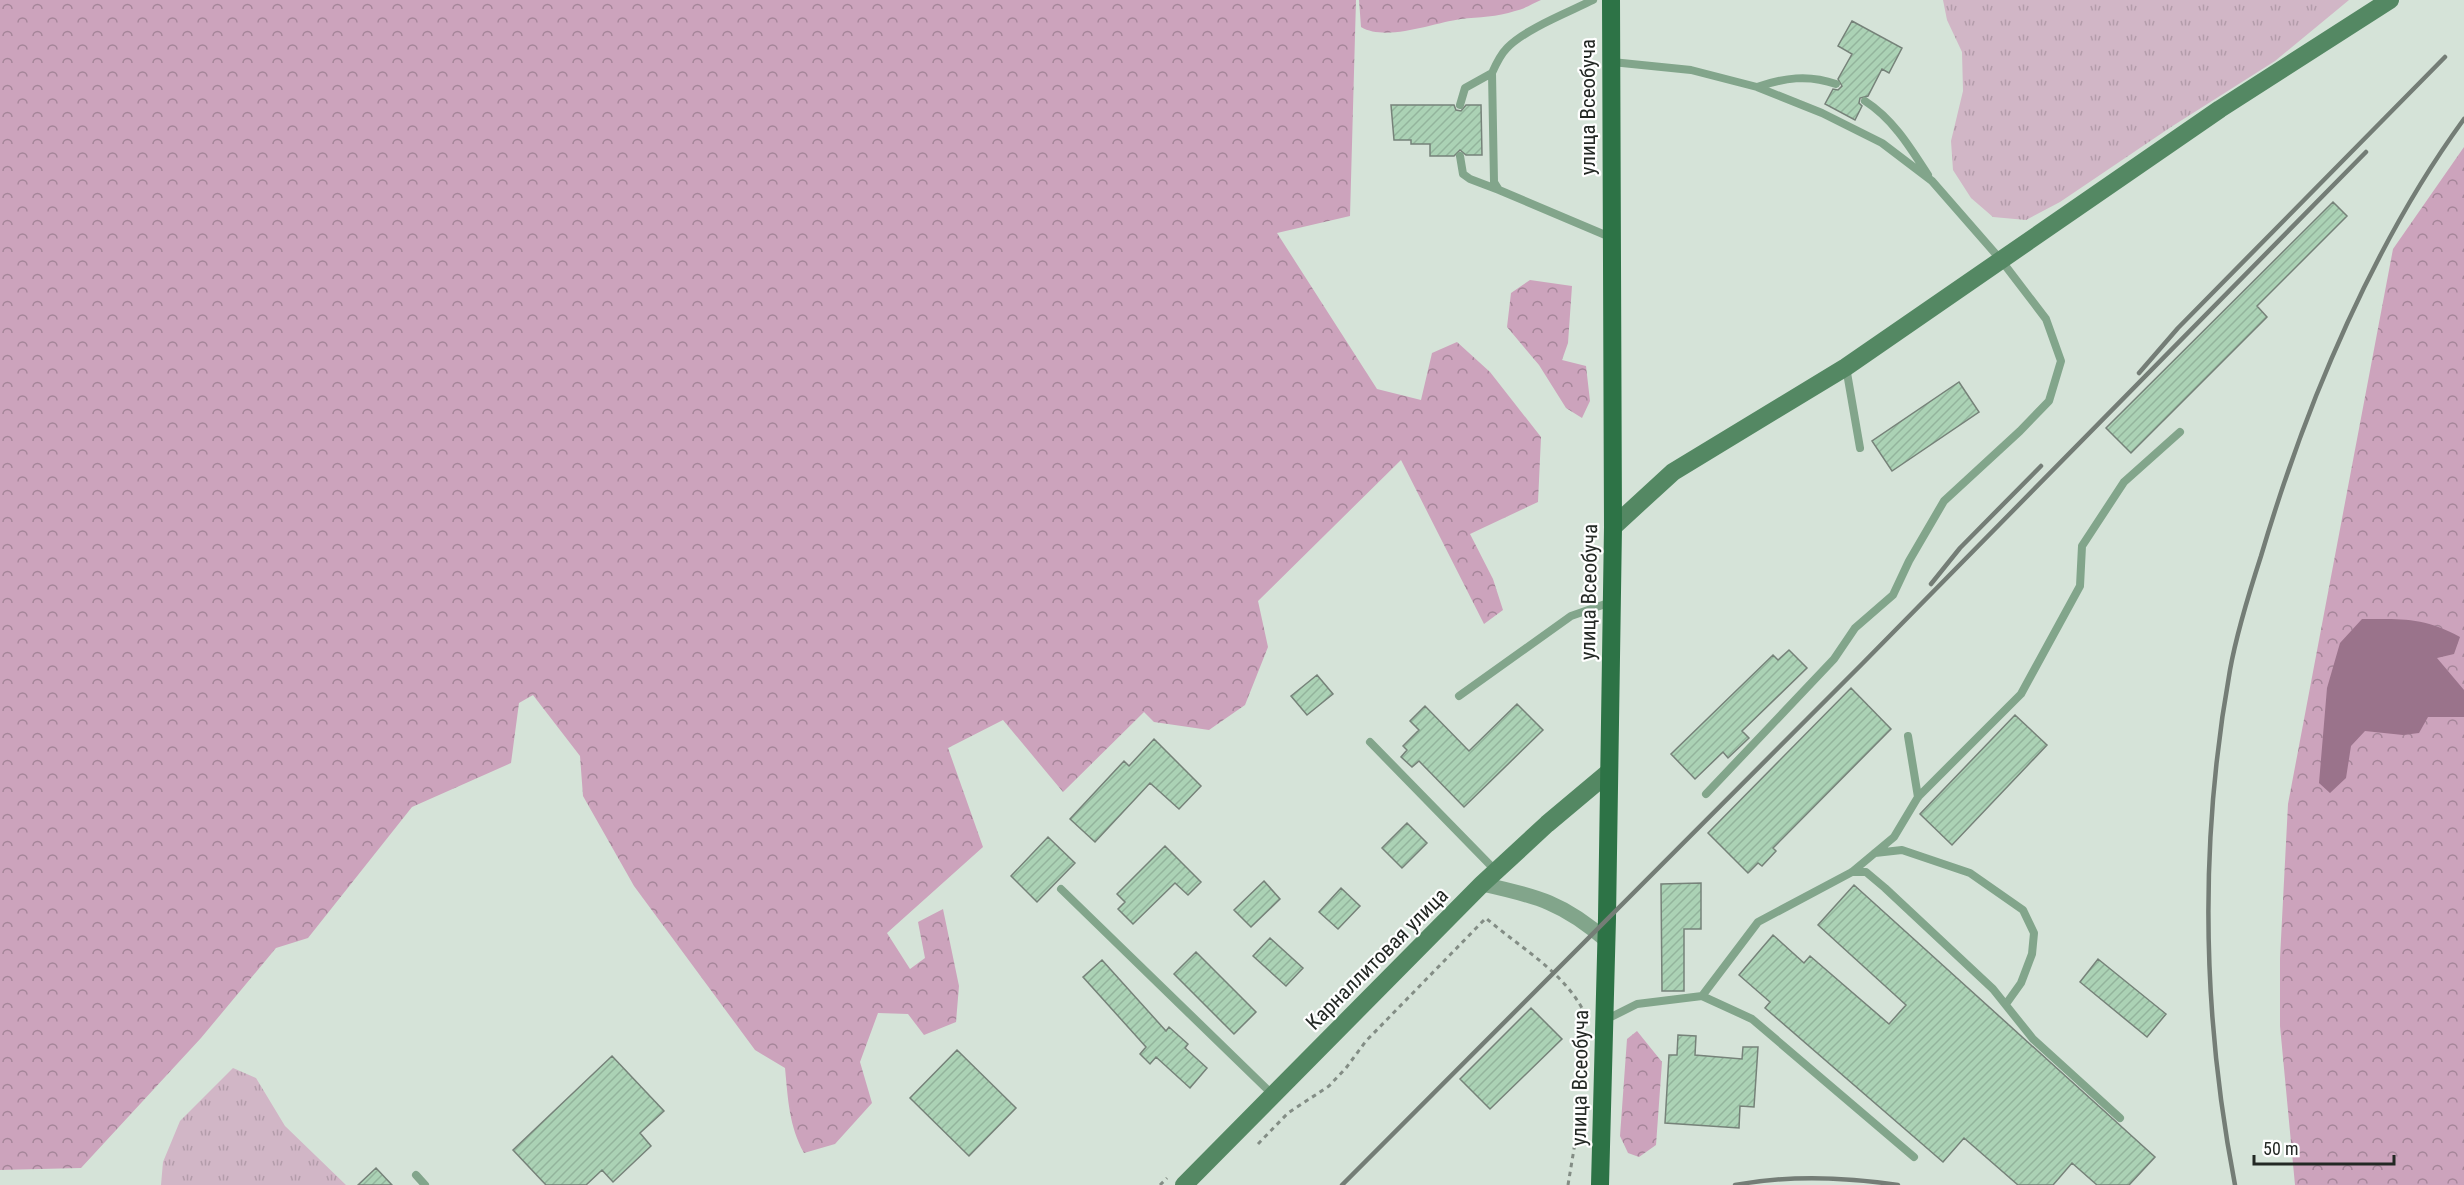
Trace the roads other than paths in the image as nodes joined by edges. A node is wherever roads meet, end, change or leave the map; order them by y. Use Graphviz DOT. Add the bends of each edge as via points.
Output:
graph roads {
  1 [pos="1593,0"];
  2 [pos="1611,0"];
  3 [pos="2390,0"];
  4 [pos="1611,62"];
  5 [pos="1492,73"];
  6 [pos="1836,84"];
  7 [pos="1757,87"];
  8 [pos="1865,100"];
  9 [pos="1460,105"];
  10 [pos="1460,156"];
  11 [pos="1932,181"];
  12 [pos="1499,190"];
  13 [pos="1611,237"];
  14 [pos="2001,260"];
  15 [pos="1846,367"];
  16 [pos="2180,432"];
  17 [pos="1860,447"];
  18 [pos="1613,527"];
  19 [pos="1611,602"];
  20 [pos="1459,696"];
  21 [pos="1908,736"];
  22 [pos="1370,742"];
  23 [pos="1609,772"];
  24 [pos="1706,794"];
  25 [pos="1918,796"];
  26 [pos="1875,853"];
  27 [pos="1496,872"];
  28 [pos="1852,872"];
  29 [pos="1482,885"];
  30 [pos="1061,889"];
  31 [pos="1607,941"];
  32 [pos="1702,996"];
  33 [pos="2006,1004"];
  34 [pos="1596,1020"];
  35 [pos="1272,1094"];
  36 [pos="2120,1118"];
  37 [pos="1914,1157"];
  38 [pos="416,1175"];
  39 [pos="425,1185"];
  40 [pos="1184,1185"];
  41 [pos="1600,1185"];
  1 -- 5 [label="lane" via="1518,39 1504,51"];
  2 -- 4 [label="main road, улица Всеобуча"];
  3 -- 14 [label="main road" via="2220,109"];
  4 -- 7 [label="lane" via="1691,70"];
  4 -- 13 [label="main road, улица Всеобуча"];
  5 -- 9 [label="lane" via="1465,88"];
  5 -- 12 [label="lane" via="1493,175"];
  6 -- 7 [label="lane" via="1800,77"];
  7 -- 11 [label="lane" via="1882,143"];
  8 -- 11 [label="lane" via="1895,127"];
  10 -- 12 [label="lane" via="1464,174"];
  11 -- 14 [label="lane"];
  12 -- 13 [label="lane"];
  13 -- 18 [label="main road, улица Всеобуча"];
  14 -- 15 [label="main road"];
  14 -- 24 [label="lane" via="2046,319 2061,361 2049,401 1944,501 1893,595 1855,628 1834,660"];
  15 -- 17 [label="lane"];
  15 -- 18 [label="main road" via="1673,472"];
  16 -- 25 [label="lane" via="2124,482 2082,546 2080,586 2021,694"];
  18 -- 19 [label="main road, улица Всеобуча"];
  19 -- 20 [label="lane" via="1571,616"];
  19 -- 23 [label="main road, улица Всеобуча"];
  21 -- 25 [label="lane"];
  22 -- 27 [label="lane"];
  23 -- 27 [label="main road, Карналлитовая улица"];
  23 -- 31 [label="main road, улица Всеобуча"];
  25 -- 26 [label="lane" via="1894,837"];
  26 -- 28 [label="lane"];
  26 -- 33 [label="lane" via="1902,850 1970,873 2023,910 2034,933 2032,954 2021,983"];
  27 -- 29 [label="main road, Карналлитовая улица"];
  28 -- 32 [label="lane" via="1758,922"];
  28 -- 33 [label="lane" via="1866,872"];
  29 -- 31 [label="street" via="1547,900 1586,921"];
  29 -- 35 [label="main road, Карналлитовая улица"];
  30 -- 35 [label="lane"];
  31 -- 34 [label="main road, улица Всеобуча"];
  32 -- 34 [label="lane" via="1636,1004"];
  32 -- 37 [label="lane" via="1752,1019"];
  33 -- 36 [label="lane" via="2033,1040"];
  34 -- 41 [label="main road, улица Всеобуча"];
  35 -- 40 [label="main road, Карналлитовая улица"];
  38 -- 39 [label="lane"];
}
